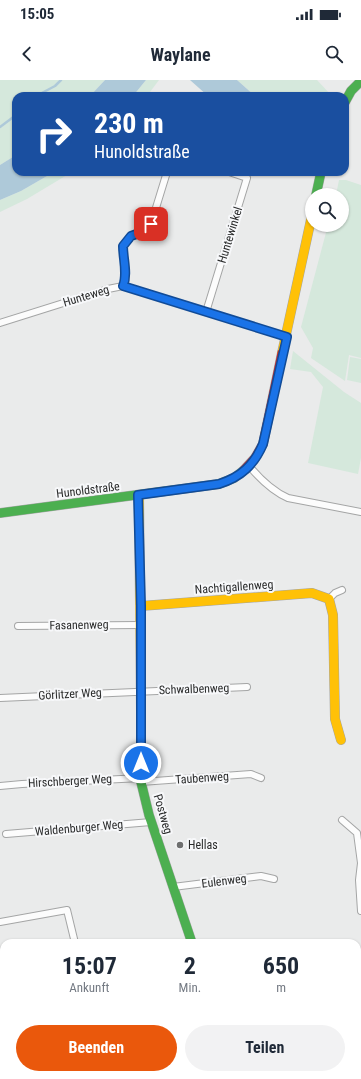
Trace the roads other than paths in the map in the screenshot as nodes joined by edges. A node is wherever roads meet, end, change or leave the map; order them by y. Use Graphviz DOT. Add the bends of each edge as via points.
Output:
graph roads {
  1 [pos="361,81"];
  2 [pos="349,95"];
  3 [pos="166,176"];
  4 [pos="242,176"];
  5 [pos="320,176"];
  6 [pos="318,188"];
  7 [pos="309,232"];
  8 [pos="123,286"];
  9 [pos="206,312"];
  10 [pos="0,323"];
  11 [pos="287,337"];
  12 [pos="250,467"];
  13 [pos="138,495"];
  14 [pos="361,512"];
  15 [pos="0,513"];
  16 [pos="342,590"];
  17 [pos="329,599"];
  18 [pos="141,606"];
  19 [pos="140,625"];
  20 [pos="18,626"];
  21 [pos="247,687"];
  22 [pos="141,691"];
  23 [pos="0,698"];
  24 [pos="341,740"];
  25 [pos="261,778"];
  26 [pos="141,780"];
  27 [pos="0,786"];
  28 [pos="342,820"];
  29 [pos="151,822"];
  30 [pos="6,834"];
  31 [pos="274,879"];
  32 [pos="173,887"];
  33 [pos="361,911"];
  34 [pos="0,922"];
  35 [pos="74,939"];
  36 [pos="191,939"];
  1 -- 2 [label="street"];
  3 -- 8 [label="street" via="151,224 142,232 131,236 123,246 126,279"];
  4 -- 9 [label="street, Huntewinkel" via="248,178"];
  5 -- 6 [label="street"];
  7 -- 11 [label="street, Hunoldstraße"];
  8 -- 9 [label="street, Hunteweg"];
  8 -- 10 [label="street, Hunteweg"];
  9 -- 11 [label="street, Hunteweg"];
  11 -- 12 [label="street, Hunoldstraße" via="263,444"];
  12 -- 13 [label="street, Hunoldstraße" via="219,484"];
  12 -- 14 [label="street" via="263,482 288,498"];
  13 -- 15 [label="street, Hunoldstraße"];
  13 -- 18 [label="street, Postweg"];
  16 -- 17 [label="street"];
  17 -- 18 [label="street, Nachtigallenweg" via="312,593"];
  17 -- 24 [label="street" via="333,615 335,720"];
  18 -- 19 [label="street, Postweg"];
  19 -- 20 [label="street, Fasanenweg"];
  19 -- 22 [label="street, Postweg"];
  21 -- 22 [label="street, Schwalbenweg"];
  22 -- 23 [label="street, Görlitzer Weg"];
  22 -- 26 [label="street, Postweg"];
  25 -- 26 [label="street, Taubenweg" via="251,774"];
  26 -- 27 [label="street, Hirschberger Weg"];
  26 -- 29 [label="street, Postweg"];
  28 -- 33 [label="street" via="356,833 361,863"];
  29 -- 30 [label="street, Waldenburger Weg"];
  29 -- 32 [label="street, Postweg"];
  31 -- 32 [label="street, Eulenweg" via="261,876"];
  32 -- 36 [label="street, Postweg"];
  34 -- 35 [label="street" via="67,910"];
}
